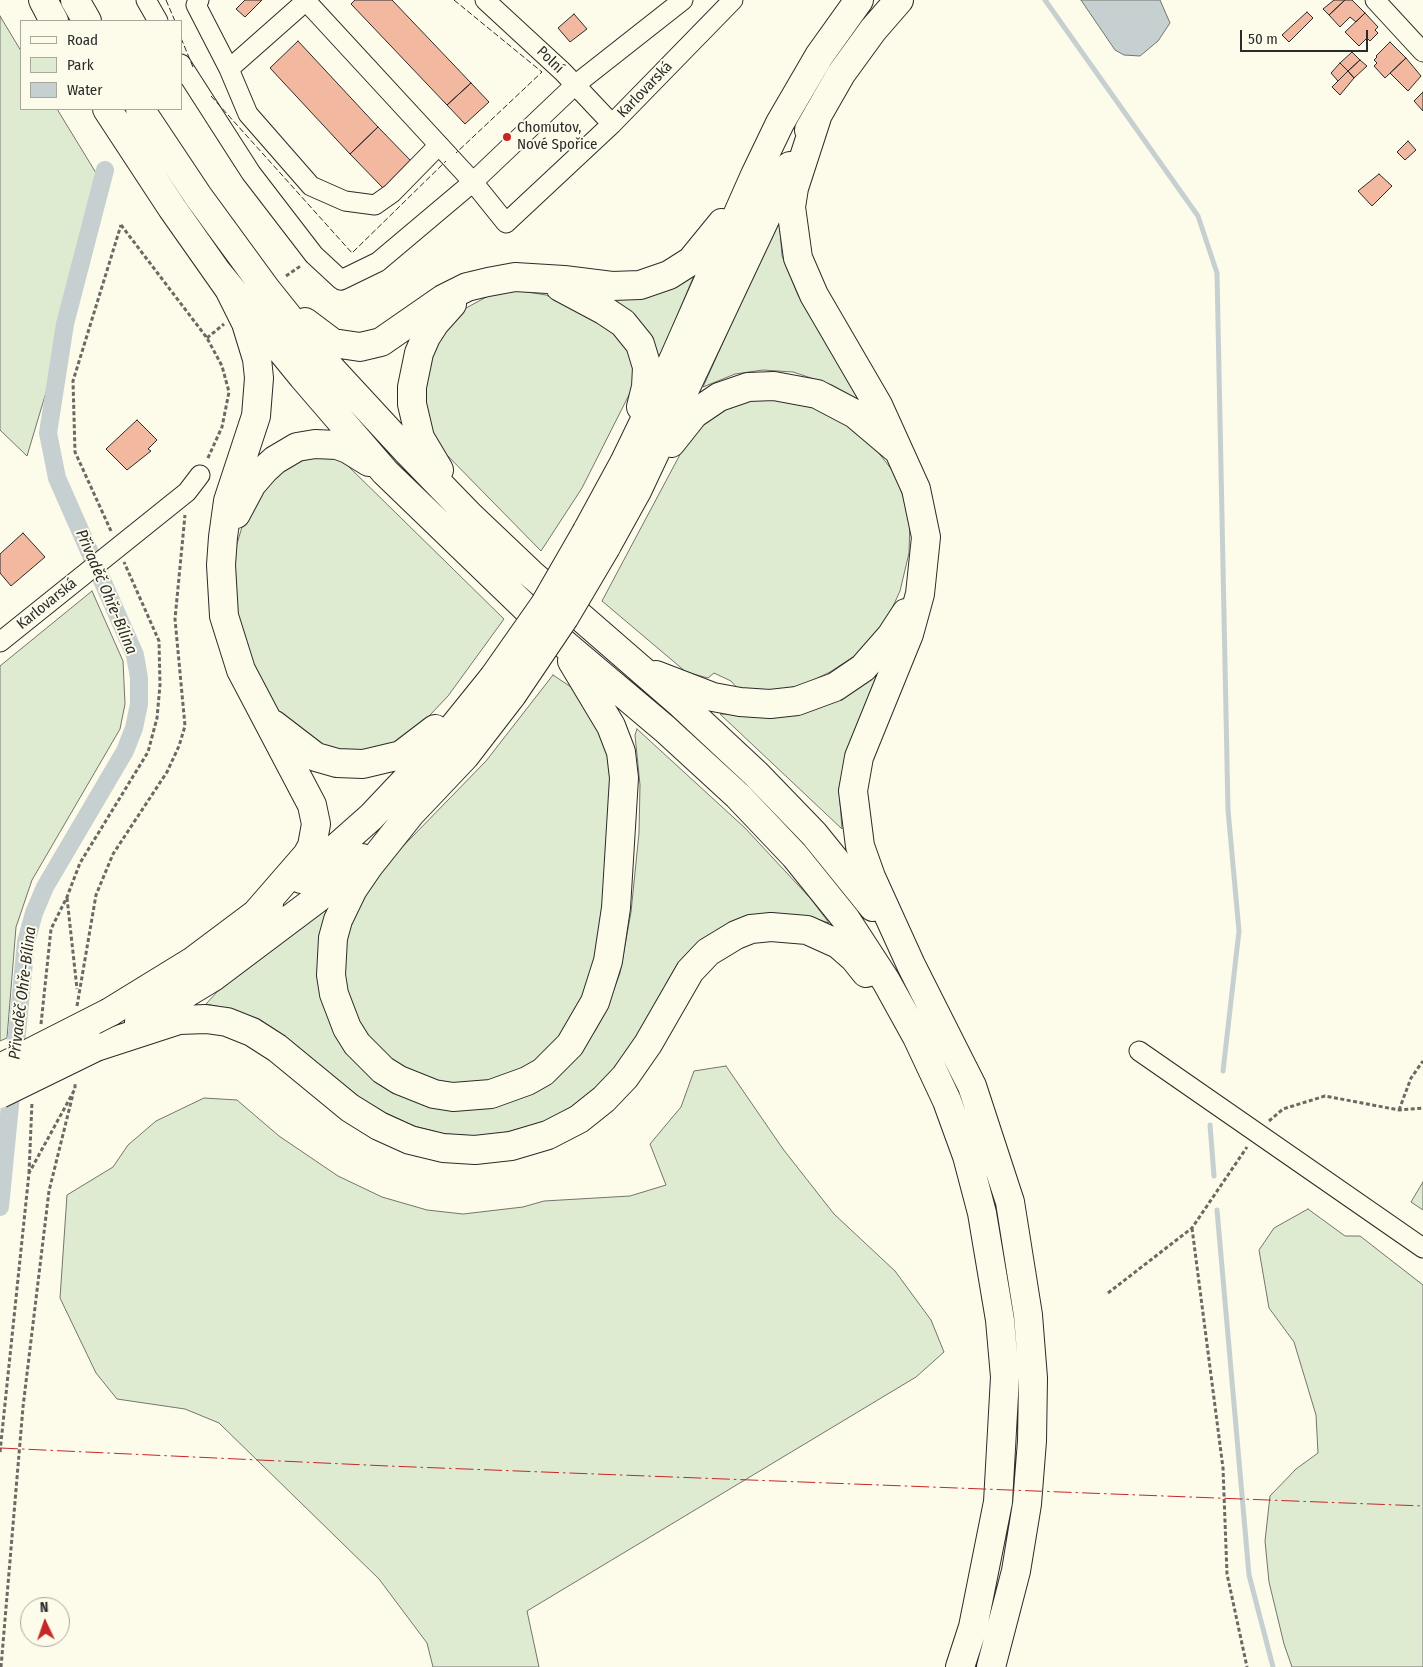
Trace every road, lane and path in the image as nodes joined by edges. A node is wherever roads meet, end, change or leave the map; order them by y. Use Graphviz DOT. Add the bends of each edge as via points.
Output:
graph roads {
  1 [pos="42,0"];
  2 [pos="75,0"];
  3 [pos="146,0"];
  4 [pos="199,0"];
  5 [pos="486,0"];
  6 [pos="683,0"];
  7 [pos="733,0"];
  8 [pos="859,0"];
  9 [pos="899,0"];
  10 [pos="1375,0"];
  11 [pos="53,20"];
  12 [pos="86,20"];
  13 [pos="157,20"];
  14 [pos="1423,52"];
  15 [pos="182,66"];
  16 [pos="229,69"];
  17 [pos="576,85"];
  18 [pos="108,110"];
  19 [pos="141,110"];
  20 [pos="818,114"];
  21 [pos="612,124"];
  22 [pos="439,145"];
  23 [pos="755,175"];
  24 [pos="473,182"];
  25 [pos="218,273"];
  26 [pos="515,278"];
  27 [pos="488,282"];
  28 [pos="266,288"];
  29 [pos="225,324"];
  30 [pos="207,338"];
  31 [pos="900,451"];
  32 [pos="624,463"];
  33 [pos="385,472"];
  34 [pos="200,474"];
  35 [pos="637,491"];
  36 [pos="187,492"];
  37 [pos="471,517"];
  38 [pos="597,539"];
  39 [pos="118,546"];
  40 [pos="221,565"];
  41 [pos="920,594"];
  42 [pos="556,637"];
  43 [pos="0,642"];
  44 [pos="639,669"];
  45 [pos="502,686"];
  46 [pos="266,718"];
  47 [pos="411,813"];
  48 [pos="67,897"];
  49 [pos="254,916"];
  50 [pos="911,965"];
  51 [pos="78,993"];
  52 [pos="77,1012"];
  53 [pos="40,1030"];
  54 [pos="917,1037"];
  55 [pos="105,1044"];
  56 [pos="1139,1051"];
  57 [pos="1423,1061"];
  58 [pos="0,1068"];
  59 [pos="75,1079"];
  60 [pos="75,1089"];
  61 [pos="0,1094"];
  62 [pos="33,1097"];
  63 [pos="1423,1108"];
  64 [pos="1399,1110"];
  65 [pos="1258,1131"];
  66 [pos="30,1173"];
  67 [pos="1192,1228"];
  68 [pos="1423,1248"];
  69 [pos="1108,1293"];
  70 [pos="0,1452"];
  71 [pos="1,1667"];
  72 [pos="960,1667"];
  73 [pos="991,1667"];
  74 [pos="1247,1667"];
  1 -- 11 [label="highway"];
  2 -- 12 [label="highway"];
  3 -- 13 [label="street"];
  4 -- 16 [label="street" via="196,5"];
  5 -- 17 [label="street, Polní"];
  6 -- 17 [label="street"];
  7 -- 21 [label="street, Karlovarská"];
  8 -- 23 [label="highway" via="819,56 780,123"];
  9 -- 20 [label="highway" via="841,74"];
  10 -- 14 [label="street"];
  15 -- 24 [label="street" via="250,173 314,255 341,280 378,262"];
  16 -- 22 [label="street" via="306,1"];
  16 -- 22 [label="street" via="248,114 311,186 345,201 374,204 392,193"];
  17 -- 21 [label="street, Polní"];
  17 -- 24 [label="street"];
  18 -- 25 [label="highway"];
  19 -- 28 [label="highway" via="198,196"];
  20 -- 31 [label="highway" via="791,207 792,233 798,258 814,295 878,405"];
  20 -- 35 [label="highway" via="776,192"];
  21 -- 24 [label="street, Karlovarská" via="506,223"];
  22 -- 24 [label="street"];
  23 -- 26 [label="highway" via="703,249 680,269 657,281 619,286"];
  23 -- 32 [label="highway"];
  25 -- 33 [label="highway"];
  25 -- 40 [label="highway" via="246,323 260,378 256,416 228,502"];
  26 -- 27 [label="highway"];
  26 -- 32 [label="highway" via="549,283 587,299 623,323 640,344 645,355 647,377"];
  27 -- 28 [label="highway" via="443,298 381,342 360,348 341,346 325,339"];
  27 -- 37 [label="highway" via="458,298 435,323 419,353 412,386 412,404 420,438"];
  28 -- 37 [label="highway" via="322,359"];
  29 -- 30 [label="path"];
  30 -- 34 [label="path" via="222,366 229,392 222,427"];
  30 -- 39 [label="path" via="121,225 73,381 75,452"];
  31 -- 35 [label="highway" via="855,414 817,394 774,386 748,387 719,397 694,414"];
  31 -- 41 [label="highway" via="919,497 926,537"];
  32 -- 38 [label="highway"];
  33 -- 40 [label="highway" via="348,449 337,446 315,444 288,451 252,484 231,523"];
  33 -- 42 [label="highway"];
  34 -- 36 [label="street, Karlovarská"];
  35 -- 38 [label="highway"];
  36 -- 39 [label="street, Karlovarská"];
  36 -- 51 [label="path" via="175,619 185,726 167,772 113,854 96,895"];
  37 -- 44 [label="highway"];
  38 -- 45 [label="highway, bridge" via="545,604"];
  39 -- 43 [label="street, Karlovarská"];
  39 -- 48 [label="path" via="158,640 158,718 148,752 80,863"];
  40 -- 46 [label="highway" via="224,616 232,646 251,693"];
  41 -- 44 [label="highway" via="863,668 835,687 797,701 770,704 713,697"];
  41 -- 50 [label="highway" via="909,634 859,757 853,791 860,846 870,878"];
  42 -- 47 [label="highway" via="611,726 621,752 624,778 616,908 608,960 595,1002 580,1029 550,1066 509,1089 453,1097 408,1084 370,1058 352,1036 340,1011 331,975 333,938 338,920 363,875"];
  42 -- 54 [label="highway" via="665,729 738,796 795,856 845,918"];
  44 -- 50 [label="highway" via="756,774 814,834 866,896"];
  45 -- 46 [label="highway" via="401,755 363,764 337,764 316,757"];
  45 -- 47 [label="highway" via="465,756"];
  45 -- 49 [label="highway" via="371,816 305,876"];
  46 -- 49 [label="highway" via="312,805 316,824 307,855"];
  47 -- 55 [label="highway" via="318,898 214,977"];
  48 -- 51 [label="path"];
  48 -- 53 [label="path" via="52,929"];
  49 -- 58 [label="highway, bridge" via="193,961 110,1012"];
  50 -- 73 [label="highway" via="972,1086 993,1143 1010,1202 1028,1315 1033,1378 1027,1504 1016,1571"];
  51 -- 52 [label="path"];
  54 -- 55 [label="highway" via="854,958 838,944 807,930 770,927 751,929 729,938 697,962 626,1077 604,1099 579,1119 548,1135 511,1146 475,1150 443,1148 410,1140 350,1108 277,1048 228,1022 206,1018 179,1020"];
  54 -- 72 [label="highway" via="967,1156 982,1213 1000,1320 1005,1377 998,1502 973,1627"];
  55 -- 61 [label="highway, bridge"];
  56 -- 65 [label="street"];
  57 -- 64 [label="path" via="1411,1078"];
  59 -- 60 [label="path"];
  60 -- 66 [label="path"];
  60 -- 71 [label="path" via="49,1191 22,1407"];
  62 -- 66 [label="path"];
  63 -- 64 [label="path"];
  64 -- 65 [label="path" via="1325,1096 1282,1109"];
  65 -- 67 [label="path"];
  65 -- 68 [label="street"];
  66 -- 70 [label="path"];
  67 -- 69 [label="path"];
  67 -- 74 [label="path" via="1223,1468 1227,1574"];
}
